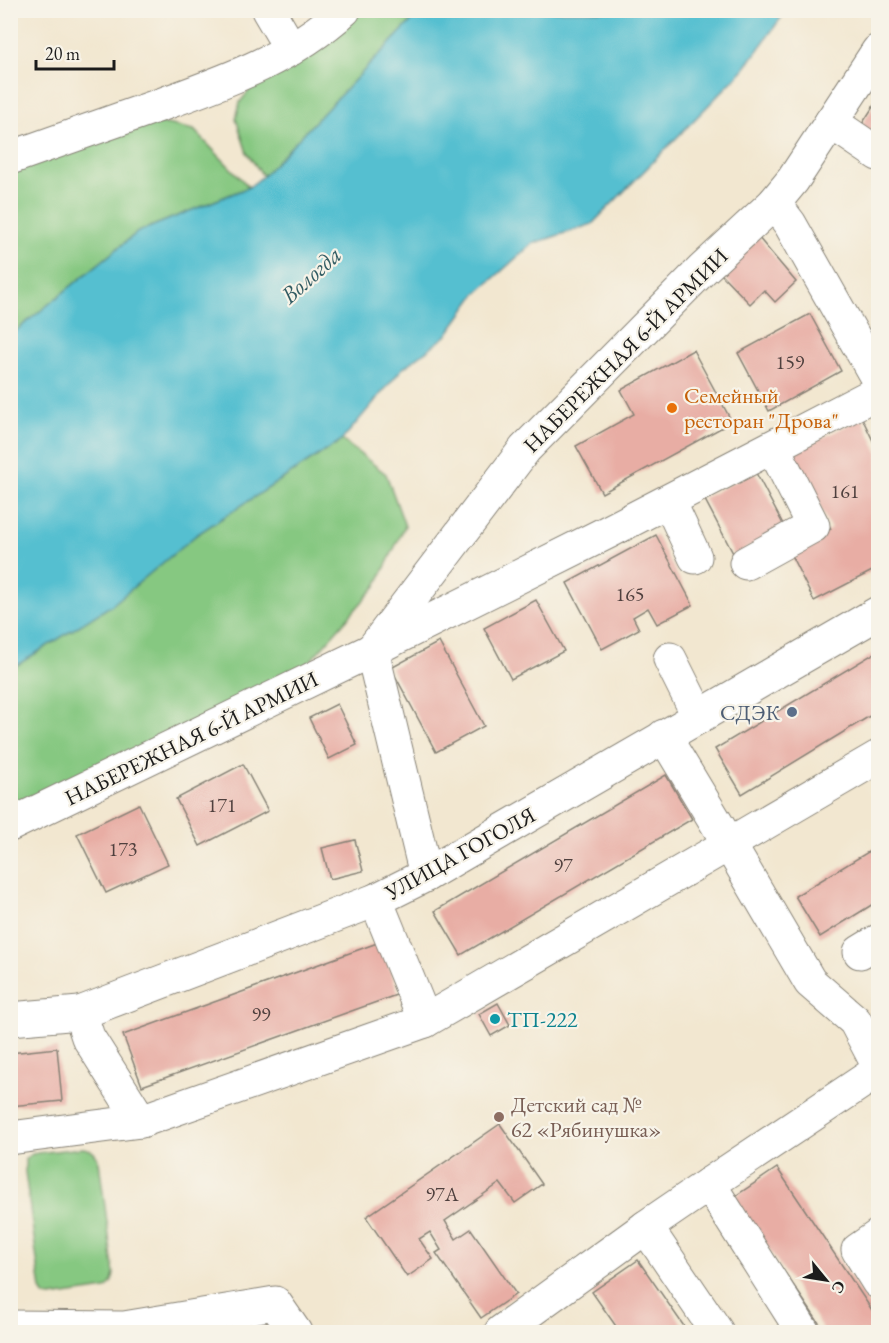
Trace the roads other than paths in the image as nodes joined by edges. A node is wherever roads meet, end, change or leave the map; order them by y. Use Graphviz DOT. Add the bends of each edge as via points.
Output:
graph roads {
  1 [pos="268,10"];
  2 [pos="344,10"];
  3 [pos="291,49"];
  4 [pos="879,51"];
  5 [pos="831,122"];
  6 [pos="879,154"];
  7 [pos="10,158"];
  8 [pos="774,203"];
  9 [pos="879,380"];
  10 [pos="879,392"];
  11 [pos="773,447"];
  12 [pos="669,501"];
  13 [pos="695,557"];
  14 [pos="746,563"];
  15 [pos="879,613"];
  16 [pos="372,650"];
  17 [pos="670,658"];
  18 [pos="699,717"];
  19 [pos="664,736"];
  20 [pos="879,757"];
  21 [pos="10,825"];
  22 [pos="729,844"];
  23 [pos="426,875"];
  24 [pos="376,900"];
  25 [pos="80,1013"];
  26 [pos="10,1019"];
  27 [pos="425,1021"];
  28 [pos="879,1065"];
  29 [pos="879,1071"];
  30 [pos="141,1121"];
  31 [pos="10,1138"];
  32 [pos="709,1184"];
  33 [pos="646,1227"];
  34 [pos="879,1236"];
  35 [pos="879,1282"];
  36 [pos="10,1327"];
  37 [pos="295,1332"];
  38 [pos="501,1332"];
  39 [pos="717,1332"];
  40 [pos="803,1332"];
  1 -- 3 [label="street"];
  2 -- 3 [label="street"];
  3 -- 7 [label="street" via="223,82"];
  4 -- 5 [label="street, НАБЕРЕЖНАЯ 6-Й АРМИИ"];
  5 -- 6 [label="street"];
  5 -- 8 [label="street, НАБЕРЕЖНАЯ 6-Й АРМИИ"];
  8 -- 9 [label="street" via="790,224"];
  8 -- 16 [label="street, НАБЕРЕЖНАЯ 6-Й АРМИИ" via="525,449"];
  10 -- 11 [label="street, НАБЕРЕЖНАЯ 6-Й АРМИИ"];
  11 -- 12 [label="street, НАБЕРЕЖНАЯ 6-Й АРМИИ"];
  11 -- 14 [label="street" via="813,526"];
  12 -- 13 [label="street"];
  12 -- 16 [label="street, НАБЕРЕЖНАЯ 6-Й АРМИИ"];
  15 -- 18 [label="street, УЛИЦА ГОГОЛЯ"];
  16 -- 21 [label="street, НАБЕРЕЖНАЯ 6-Й АРМИИ"];
  16 -- 23 [label="street"];
  17 -- 18 [label="street"];
  18 -- 19 [label="street, УЛИЦА ГОГОЛЯ"];
  19 -- 22 [label="street"];
  19 -- 23 [label="street, УЛИЦА ГОГОЛЯ"];
  20 -- 22 [label="street"];
  22 -- 27 [label="street"];
  22 -- 28 [label="street" via="810,982 855,1021"];
  23 -- 24 [label="street, УЛИЦА ГОГОЛЯ"];
  24 -- 25 [label="street, УЛИЦА ГОГОЛЯ"];
  24 -- 27 [label="street"];
  25 -- 26 [label="street, УЛИЦА ГОГОЛЯ"];
  25 -- 30 [label="street" via="88,1037"];
  27 -- 30 [label="street"];
  29 -- 32 [label="street"];
  30 -- 31 [label="street"];
  32 -- 33 [label="street"];
  32 -- 40 [label="street"];
  33 -- 38 [label="street"];
  33 -- 39 [label="street"];
  34 -- 35 [label="street" via="858,1250"];
  36 -- 37 [label="street" via="124,1328 274,1303"];
}
